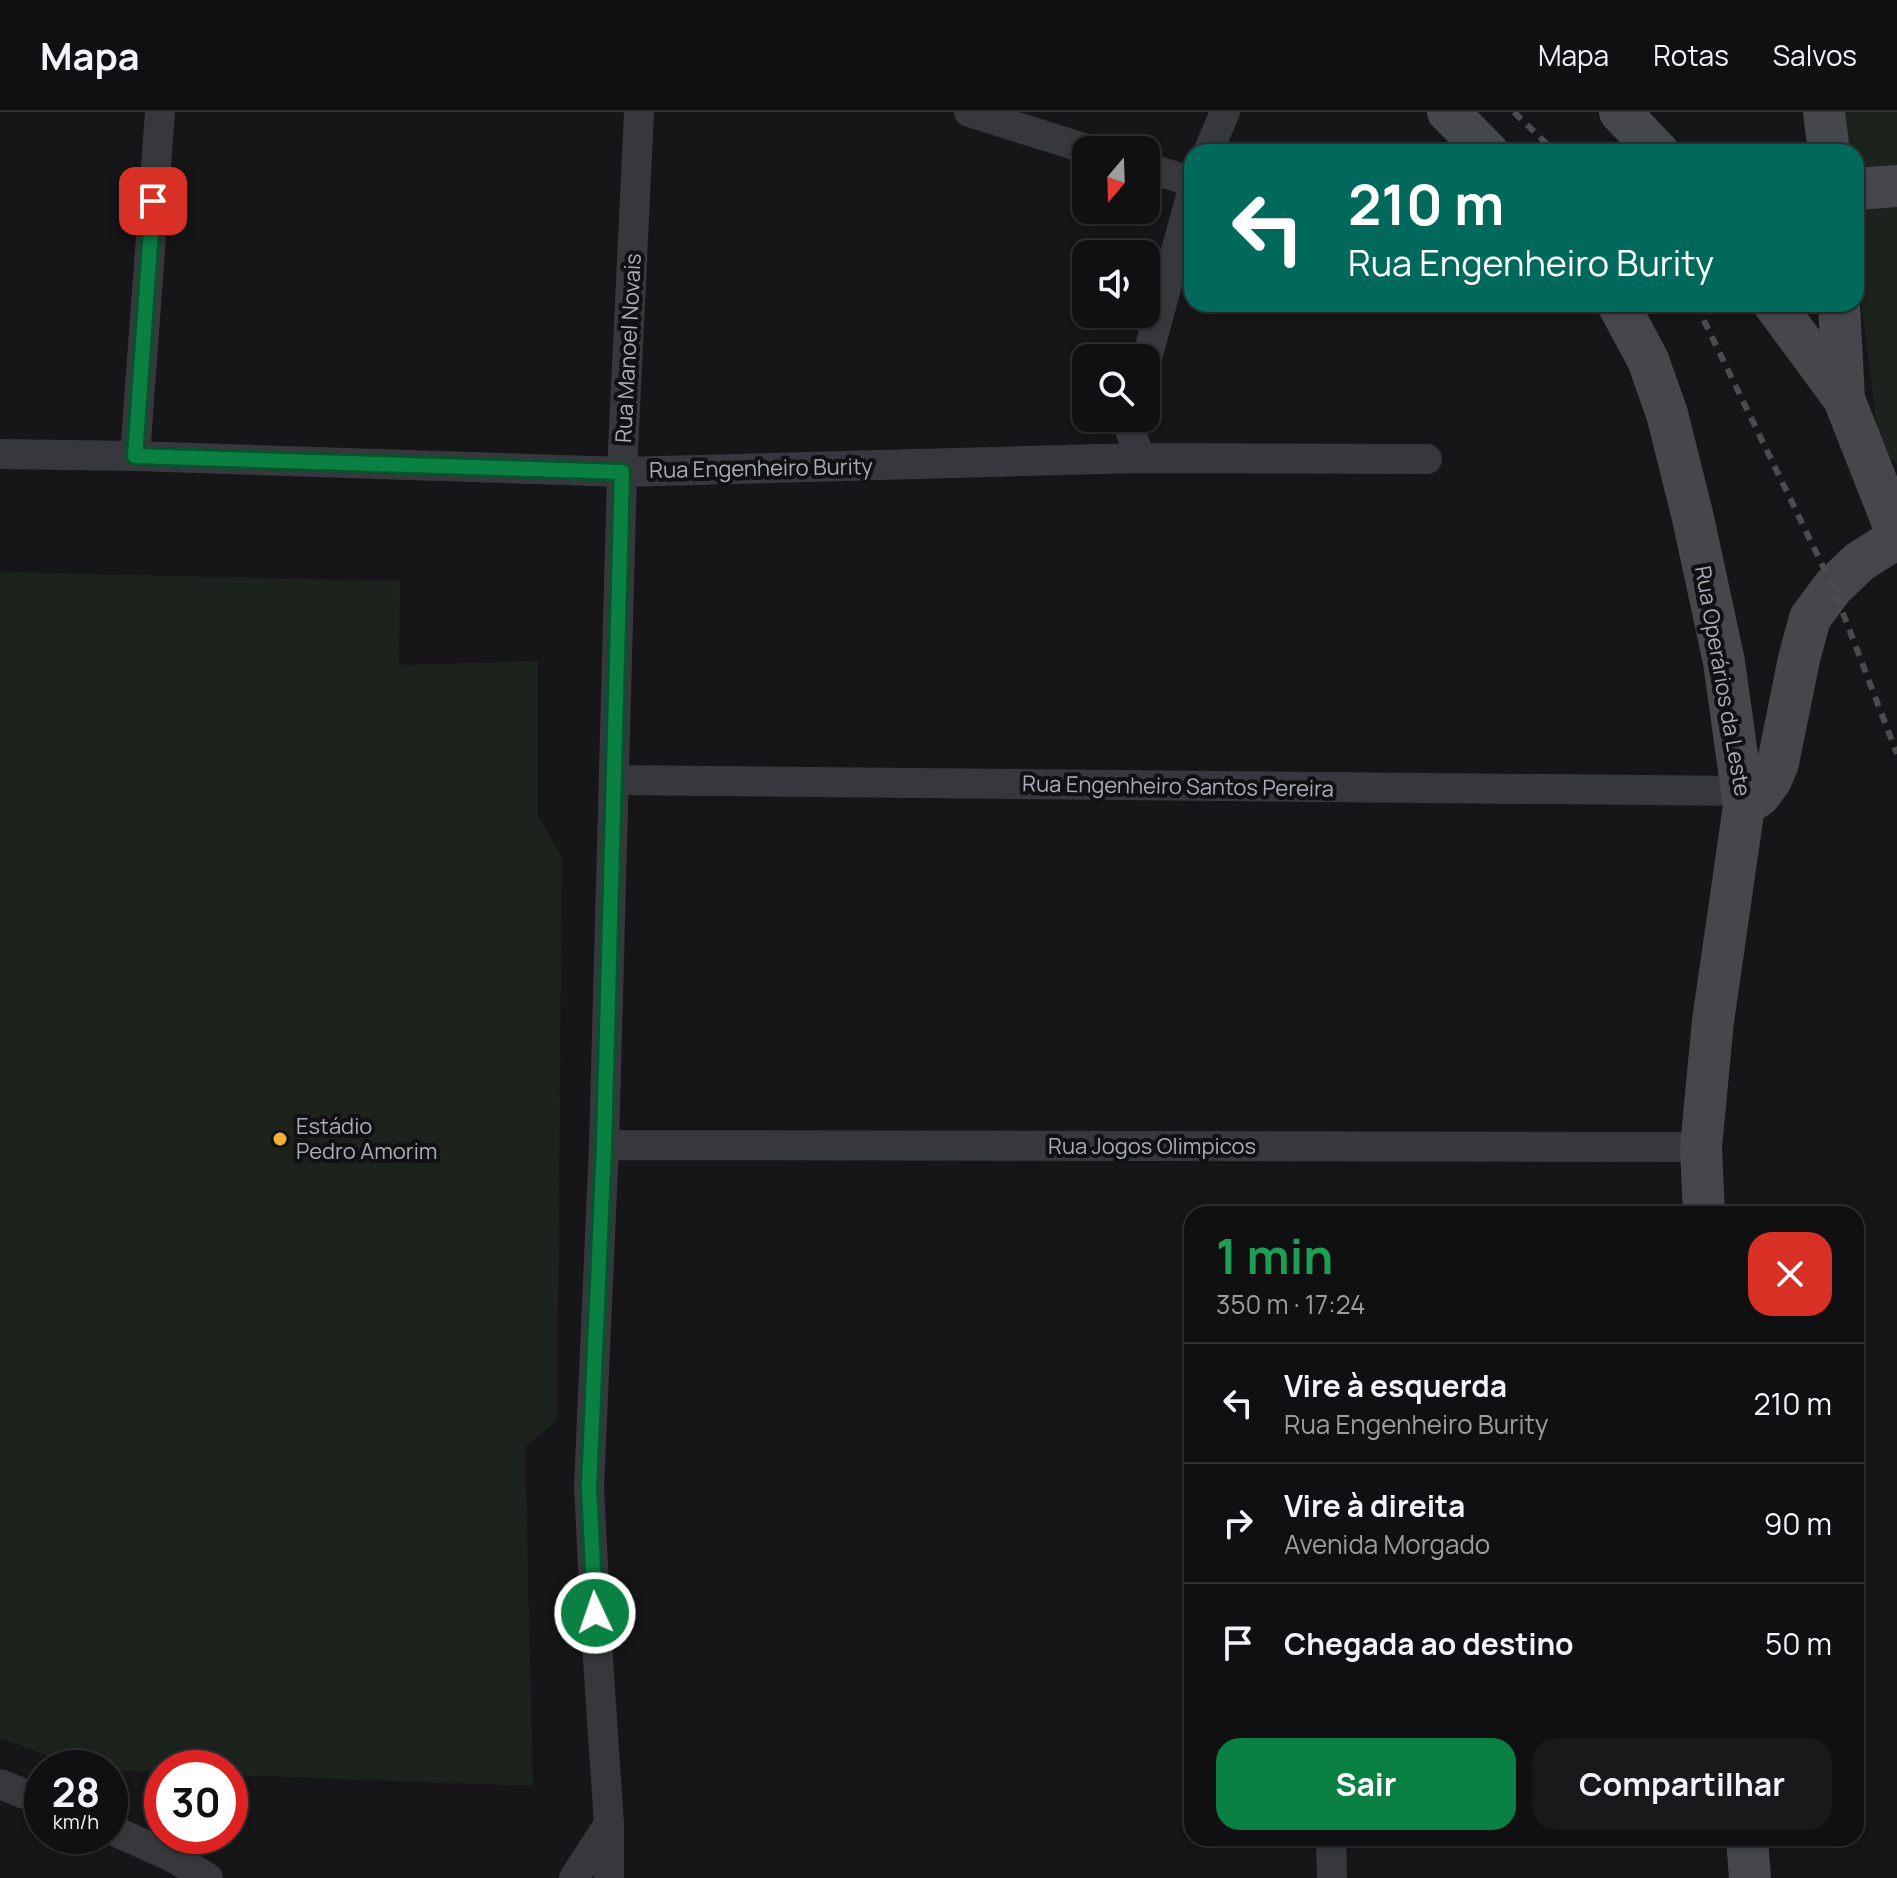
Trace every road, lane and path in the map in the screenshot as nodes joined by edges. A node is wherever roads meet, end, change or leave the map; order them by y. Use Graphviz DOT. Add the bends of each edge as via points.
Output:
graph roads {
  1 [pos="160,112"];
  2 [pos="639,112"];
  3 [pos="969,112"];
  4 [pos="1225,112"];
  5 [pos="1448,112"];
  6 [pos="1620,112"];
  7 [pos="1824,112"];
  8 [pos="1072,144"];
  9 [pos="1211,144"];
  10 [pos="1480,144"];
  11 [pos="1650,144"];
  12 [pos="1828,144"];
  13 [pos="1160,172"];
  14 [pos="1184,179"];
  15 [pos="1897,186"];
  16 [pos="1864,188"];
  17 [pos="1184,222"];
  18 [pos="1622,312"];
  19 [pos="1780,312"];
  20 [pos="1839,312"];
  21 [pos="1151,344"];
  22 [pos="1844,399"];
  23 [pos="1131,432"];
  24 [pos="0,454"];
  25 [pos="135,456"];
  26 [pos="1140,458"];
  27 [pos="1427,459"];
  28 [pos="622,472"];
  29 [pos="1897,536"];
  30 [pos="614,780"];
  31 [pos="1743,799"];
  32 [pos="604,1145"];
  33 [pos="1701,1147"];
  34 [pos="1704,1206"];
  35 [pos="0,1784"];
  36 [pos="24,1794"];
  37 [pos="609,1824"];
  38 [pos="128,1837"];
  39 [pos="1331,1846"];
  40 [pos="1748,1846"];
  41 [pos="208,1878"];
  42 [pos="574,1878"];
  43 [pos="609,1878"];
  44 [pos="1332,1878"];
  45 [pos="1750,1878"];
  1 -- 25 [label="street"];
  2 -- 28 [label="street, Rua Manoel Novais"];
  3 -- 8 [label="street"];
  4 -- 9 [label="street"];
  5 -- 10 [label="street"];
  6 -- 11 [label="street"];
  7 -- 12 [label="street"];
  13 -- 14 [label="street"];
  15 -- 16 [label="street"];
  17 -- 21 [label="street"];
  18 -- 31 [label="street, Rua Operários da Leste" via="1648,360 1671,429 1724,662"];
  19 -- 22 [label="street"];
  20 -- 22 [label="street"];
  22 -- 29 [label="street"];
  23 -- 26 [label="street"];
  24 -- 25 [label="street, Rua Engenheiro Burity"];
  25 -- 28 [label="street, Rua Engenheiro Burity"];
  26 -- 27 [label="street, Rua Engenheiro Burity"];
  26 -- 28 [label="street, Rua Engenheiro Burity"];
  28 -- 30 [label="street, Rua Manoel Novais"];
  29 -- 31 [label="street" via="1859,562 1810,618 1778,763 1759,796"];
  30 -- 31 [label="street, Rua Engenheiro Santos Pereira"];
  30 -- 32 [label="street, Rua Manoel Novais"];
  31 -- 33 [label="street, Rua Operários da Leste"];
  32 -- 33 [label="street, Rua Jogos Olimpicos"];
  32 -- 37 [label="street, Rua Manoel Novais" via="589,1487"];
  33 -- 34 [label="street, Rua Operários da Leste"];
  35 -- 36 [label="street"];
  37 -- 42 [label="street"];
  37 -- 43 [label="street, Rua Manoel Novais"];
  38 -- 41 [label="street"];
  39 -- 44 [label="street"];
  40 -- 45 [label="street"];
}
